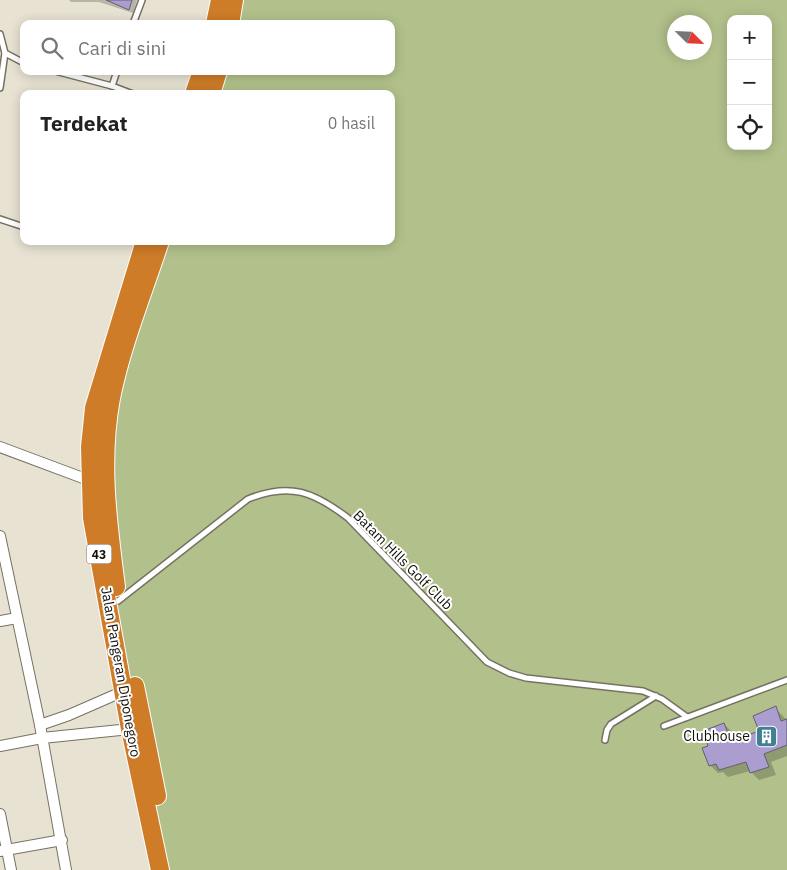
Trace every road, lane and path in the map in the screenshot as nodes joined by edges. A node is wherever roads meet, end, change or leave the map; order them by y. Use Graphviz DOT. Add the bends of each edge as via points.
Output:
graph roads {
  1 [pos="142,0"];
  2 [pos="220,0"];
  3 [pos="234,0"];
  4 [pos="134,20"];
  5 [pos="215,20"];
  6 [pos="231,20"];
  7 [pos="0,34"];
  8 [pos="5,53"];
  9 [pos="20,61"];
  10 [pos="2,63"];
  11 [pos="70,75"];
  12 [pos="116,75"];
  13 [pos="201,75"];
  14 [pos="217,75"];
  15 [pos="112,86"];
  16 [pos="0,88"];
  17 [pos="122,90"];
  18 [pos="195,90"];
  19 [pos="211,90"];
  20 [pos="0,219"];
  21 [pos="20,226"];
  22 [pos="144,245"];
  23 [pos="159,245"];
  24 [pos="0,447"];
  25 [pos="91,481"];
  26 [pos="0,536"];
  27 [pos="118,601"];
  28 [pos="17,618"];
  29 [pos="0,621"];
  30 [pos="787,680"];
  31 [pos="124,691"];
  32 [pos="656,696"];
  33 [pos="687,717"];
  34 [pos="40,725"];
  35 [pos="664,726"];
  36 [pos="130,729"];
  37 [pos="42,738"];
  38 [pos="605,740"];
  39 [pos="0,746"];
  40 [pos="0,814"];
  41 [pos="62,840"];
  42 [pos="4,850"];
  43 [pos="11,870"];
  44 [pos="66,870"];
  45 [pos="160,870"];
  46 [pos="170,870"];
  1 -- 4 [label="lane"];
  2 -- 5 [label="highway"];
  3 -- 6 [label="highway"];
  7 -- 8 [label="lane"];
  8 -- 9 [label="lane"];
  8 -- 10 [label="lane"];
  10 -- 16 [label="lane"];
  11 -- 15 [label="lane"];
  12 -- 15 [label="lane"];
  13 -- 18 [label="highway"];
  14 -- 19 [label="highway"];
  15 -- 17 [label="lane"];
  20 -- 21 [label="lane"];
  22 -- 25 [label="highway, Jalan Pangeran Diponegoro / 43" via="94,408"];
  23 -- 27 [label="highway, Jalan Pangeran Diponegoro / 43" via="111,398 105,509"];
  24 -- 25 [label="street"];
  25 -- 31 [label="highway, Jalan Pangeran Diponegoro / 43" via="92,518"];
  26 -- 28 [label="street"];
  27 -- 32 [label="lane, Batam Hills Golf Club" via="248,499 286,489 327,502 348,518 487,662 526,678 634,689"];
  27 -- 46 [label="highway, Jalan Pangeran Diponegoro / 43"];
  28 -- 29 [label="street"];
  28 -- 34 [label="street"];
  30 -- 33 [label="lane"];
  31 -- 34 [label="street"];
  31 -- 36 [label="highway, Jalan Pangeran Diponegoro / 43"];
  32 -- 33 [label="lane, Batam Hills Golf Club"];
  32 -- 38 [label="lane" via="611,724"];
  33 -- 35 [label="lane"];
  34 -- 37 [label="street"];
  36 -- 37 [label="street"];
  36 -- 45 [label="highway, Jalan Pangeran Diponegoro / 43"];
  37 -- 39 [label="street"];
  37 -- 41 [label="street"];
  40 -- 42 [label="street"];
  41 -- 42 [label="street"];
  41 -- 44 [label="street"];
  42 -- 43 [label="street"];
}
